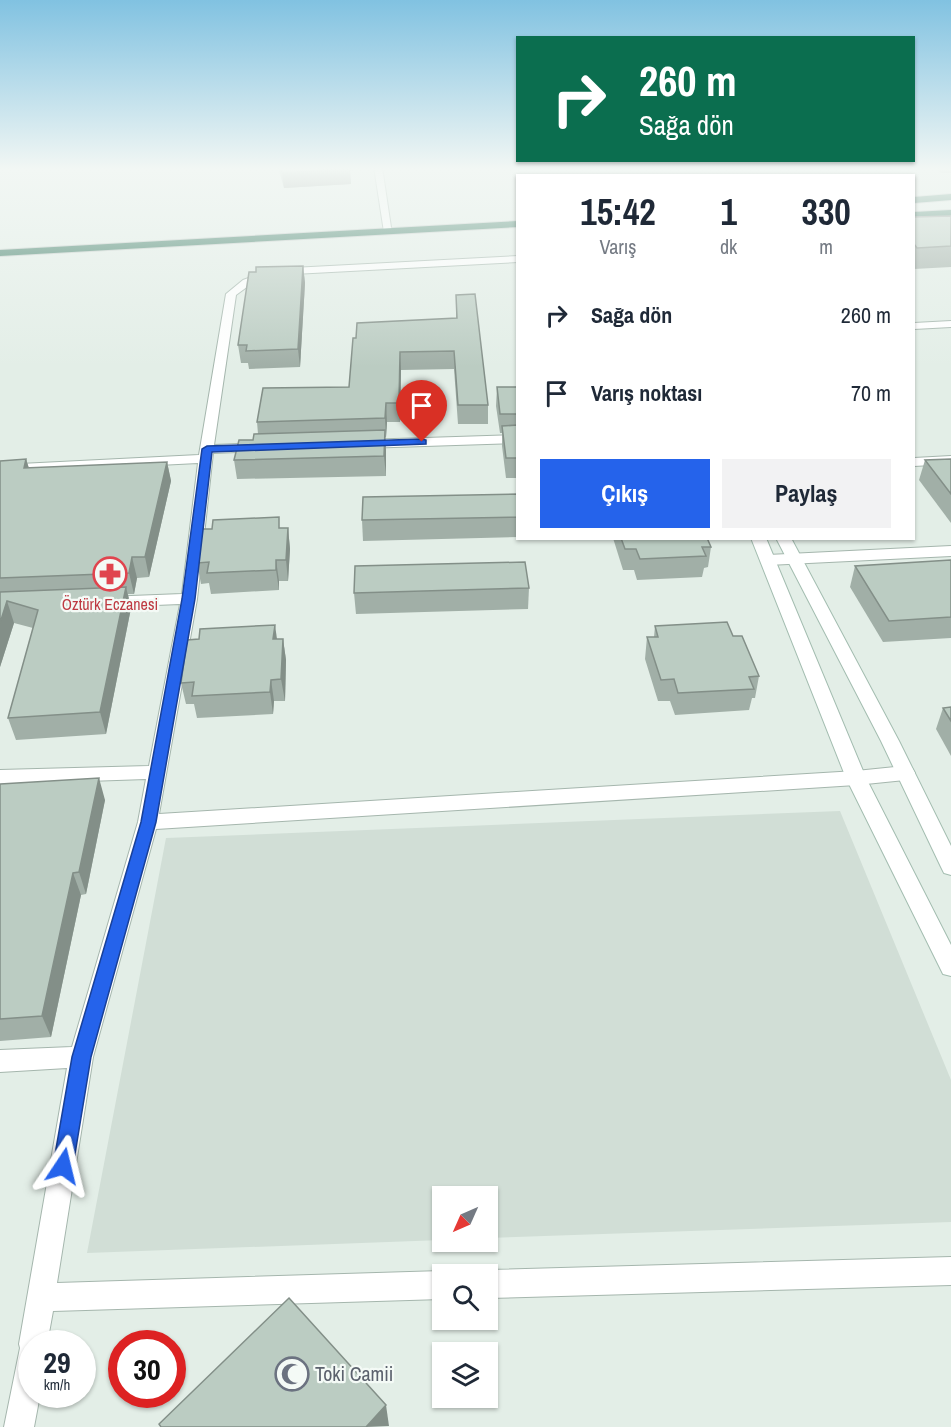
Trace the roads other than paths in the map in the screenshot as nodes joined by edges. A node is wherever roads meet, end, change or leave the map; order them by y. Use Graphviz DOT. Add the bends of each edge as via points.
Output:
graph roads {
  1 [pos="343,234"];
  2 [pos="355,244"];
  3 [pos="0,253"];
  4 [pos="516,259"];
  5 [pos="0,263"];
  6 [pos="951,324"];
  7 [pos="915,326"];
  8 [pos="516,439"];
  9 [pos="350,444"];
  10 [pos="279,447"];
  11 [pos="206,454"];
  12 [pos="951,460"];
  13 [pos="915,462"];
  14 [pos="0,469"];
  15 [pos="759,540"];
  16 [pos="784,540"];
  17 [pos="951,551"];
  18 [pos="792,558"];
  19 [pos="768,560"];
  20 [pos="189,599"];
  21 [pos="94,603"];
  22 [pos="156,772"];
  23 [pos="905,773"];
  24 [pos="0,777"];
  25 [pos="856,778"];
  26 [pos="148,822"];
  27 [pos="951,867"];
  28 [pos="951,967"];
  29 [pos="81,1057"];
  30 [pos="0,1061"];
  31 [pos="951,1271"];
  32 [pos="498,1284"];
  33 [pos="432,1286"];
  34 [pos="41,1297"];
  35 [pos="35,1330"];
  36 [pos="22,1408"];
  37 [pos="19,1427"];
  1 -- 3 [label="highway"];
  2 -- 5 [label="highway"];
  4 -- 11 [label="street" via="303,269 273,272 247,282 231,294"];
  6 -- 7 [label="street"];
  8 -- 9 [label="street"];
  10 -- 11 [label="street"];
  11 -- 14 [label="street"];
  11 -- 20 [label="street"];
  12 -- 13 [label="street"];
  15 -- 19 [label="street"];
  16 -- 18 [label="street"];
  17 -- 18 [label="street"];
  18 -- 19 [label="street"];
  18 -- 23 [label="street"];
  19 -- 25 [label="street"];
  20 -- 21 [label="street"];
  20 -- 22 [label="street"];
  22 -- 24 [label="street"];
  22 -- 26 [label="street"];
  23 -- 25 [label="street"];
  23 -- 27 [label="street"];
  25 -- 26 [label="street"];
  25 -- 28 [label="street"];
  26 -- 29 [label="street"];
  29 -- 30 [label="street"];
  29 -- 34 [label="street"];
  31 -- 32 [label="street"];
  33 -- 34 [label="street"];
  34 -- 35 [label="street"];
  36 -- 37 [label="street"];
}
